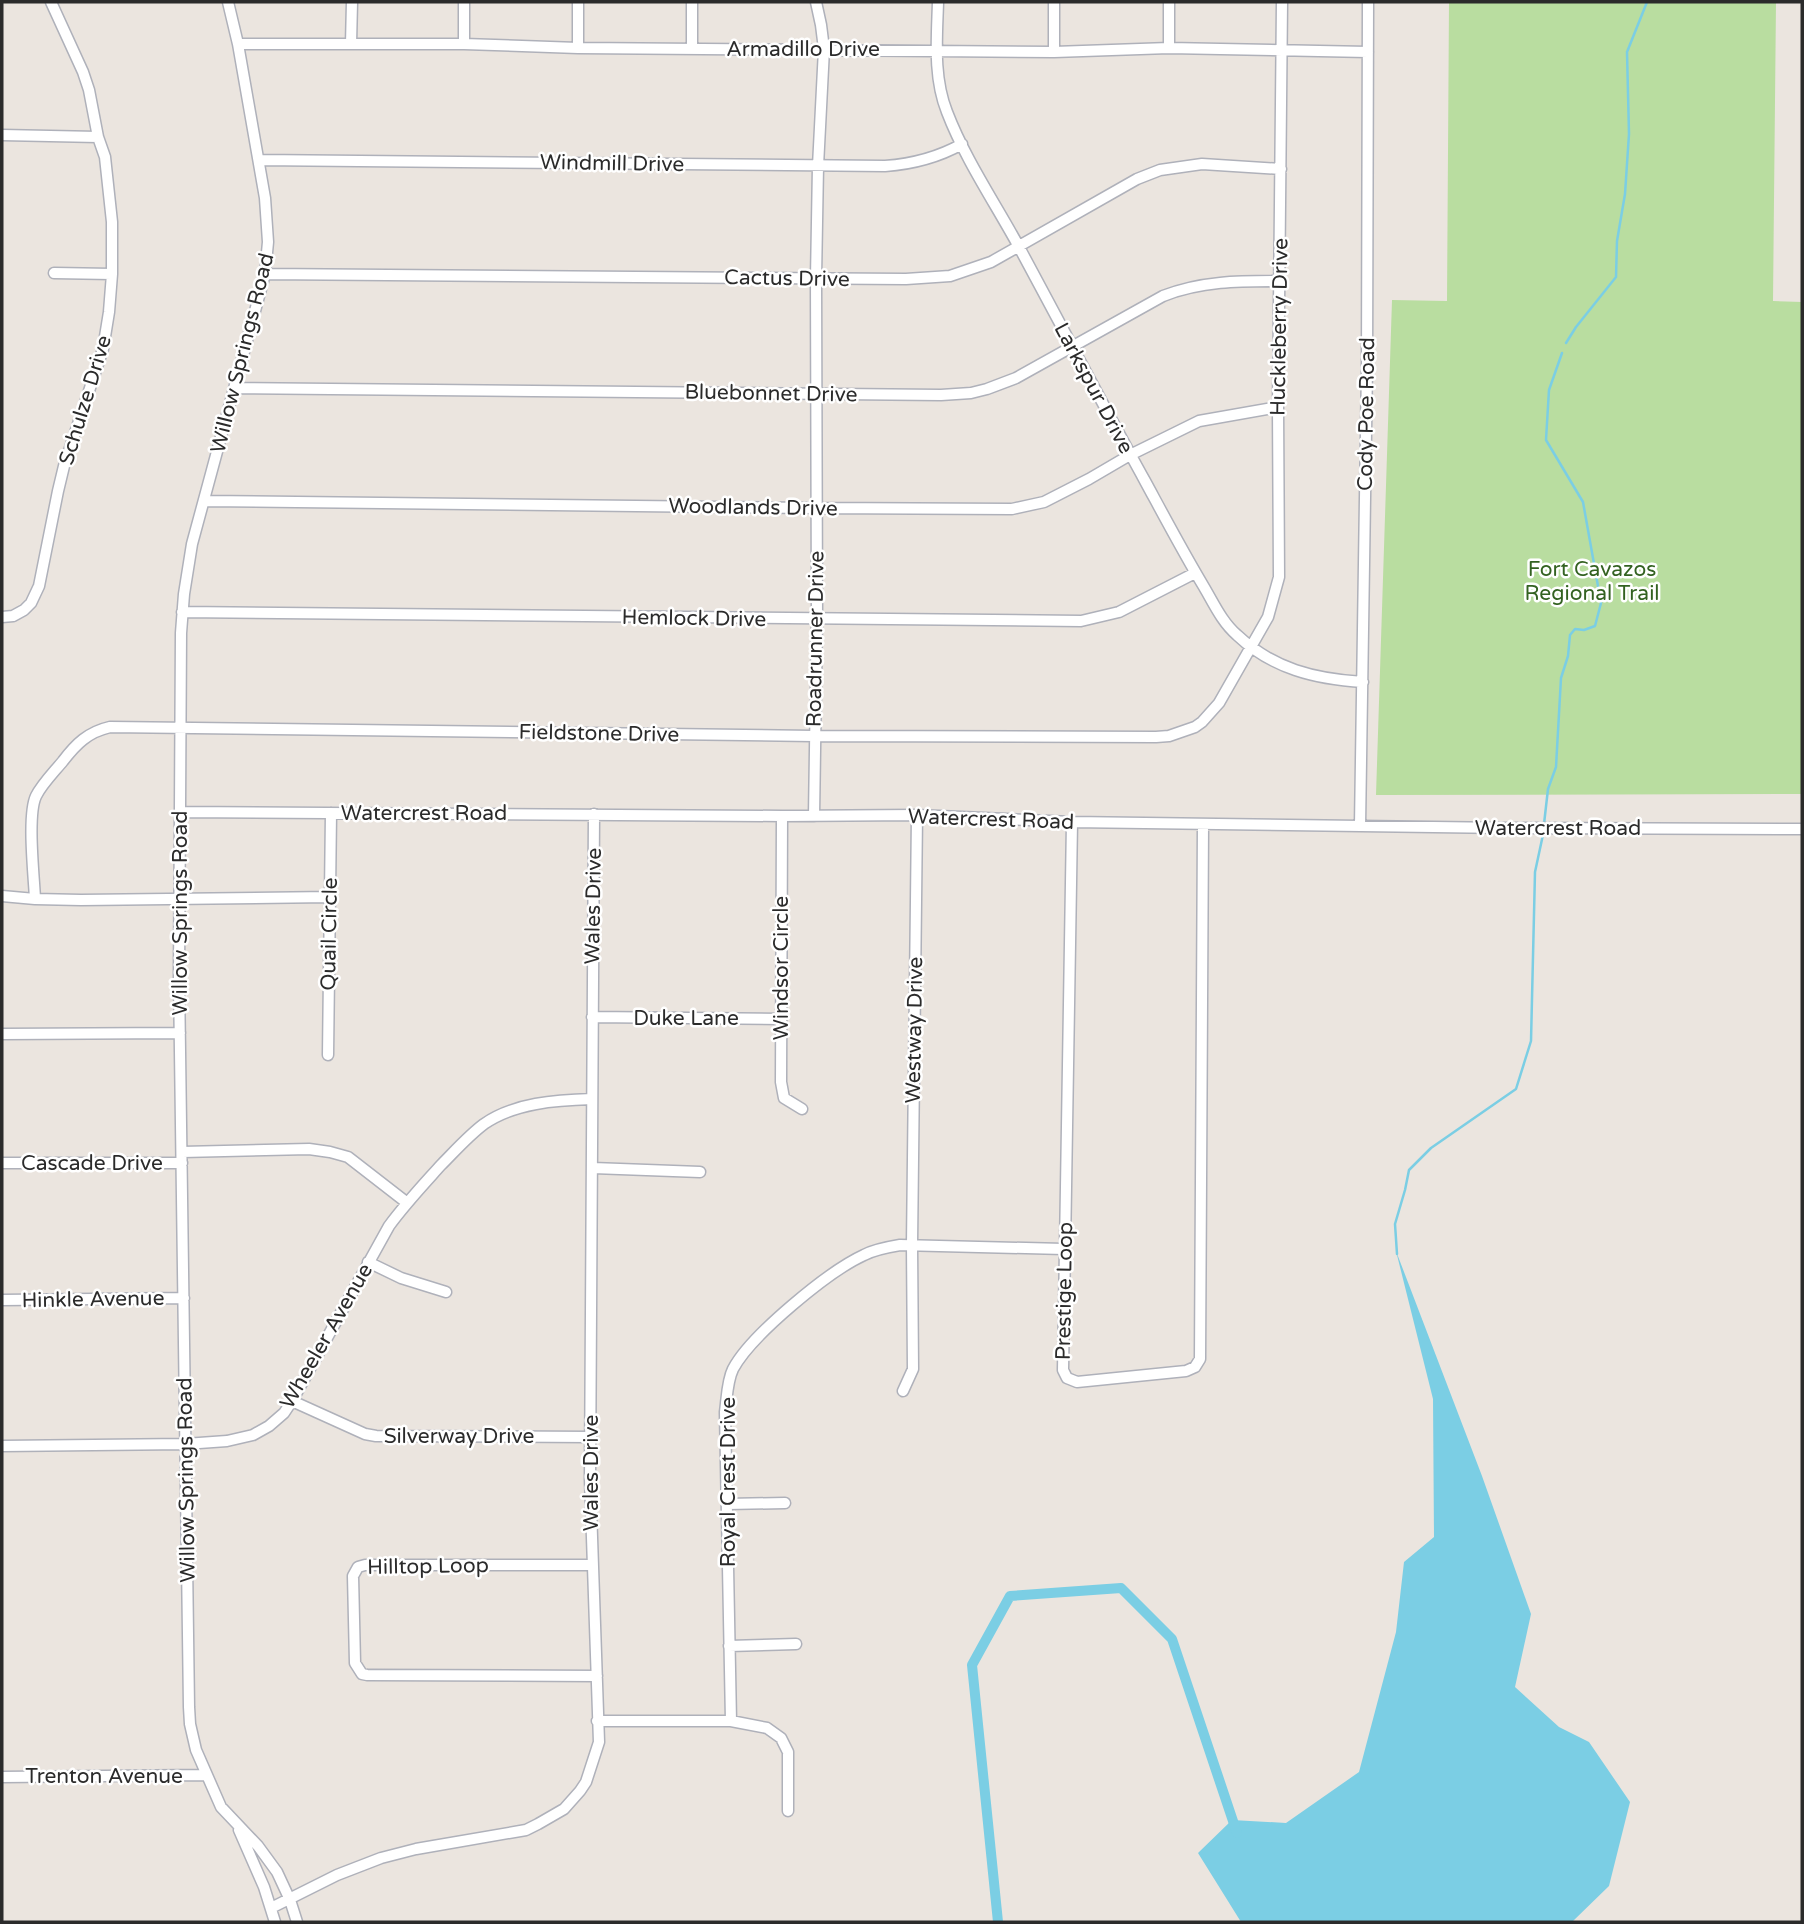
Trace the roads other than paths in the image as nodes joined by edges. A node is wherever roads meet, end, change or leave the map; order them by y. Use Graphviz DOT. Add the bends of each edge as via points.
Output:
graph roads {
  1 [pos="51,2"];
  2 [pos="228,2"];
  3 [pos="352,2"];
  4 [pos="464,2"];
  5 [pos="578,2"];
  6 [pos="692,2"];
  7 [pos="816,2"];
  8 [pos="938,2"];
  9 [pos="1054,2"];
  10 [pos="1169,2"];
  11 [pos="1282,2"];
  12 [pos="1368,2"];
  13 [pos="238,44"];
  14 [pos="351,44"];
  15 [pos="464,44"];
  16 [pos="578,48"];
  17 [pos="692,48"];
  18 [pos="1169,48"];
  19 [pos="824,49"];
  20 [pos="937,50"];
  21 [pos="1282,50"];
  22 [pos="1054,52"];
  23 [pos="1368,52"];
  24 [pos="2,135"];
  25 [pos="98,136"];
  26 [pos="962,144"];
  27 [pos="259,160"];
  28 [pos="818,166"];
  29 [pos="1281,169"];
  30 [pos="1019,247"];
  31 [pos="54,273"];
  32 [pos="112,274"];
  33 [pos="265,274"];
  34 [pos="816,278"];
  35 [pos="1279,281"];
  36 [pos="1072,348"];
  37 [pos="236,388"];
  38 [pos="817,393"];
  39 [pos="1278,407"];
  40 [pos="1130,455"];
  41 [pos="205,501"];
  42 [pos="816,508"];
  43 [pos="1195,573"];
  44 [pos="182,612"];
  45 [pos="2,617"];
  46 [pos="817,619"];
  47 [pos="1251,646"];
  48 [pos="1363,682"];
  49 [pos="181,727"];
  50 [pos="813,736"];
  51 [pos="180,812"];
  52 [pos="331,813"];
  53 [pos="594,814"];
  54 [pos="917,815"];
  55 [pos="782,816"];
  56 [pos="814,816"];
  57 [pos="1072,822"];
  58 [pos="1203,824"];
  59 [pos="1360,826"];
  60 [pos="1802,829"];
  61 [pos="2,895"];
  62 [pos="330,897"];
  63 [pos="180,899"];
  64 [pos="35,900"];
  65 [pos="592,1017"];
  66 [pos="780,1019"];
  67 [pos="180,1033"];
  68 [pos="2,1034"];
  69 [pos="328,1055"];
  70 [pos="592,1099"];
  71 [pos="802,1109"];
  72 [pos="182,1157"];
  73 [pos="2,1163"];
  74 [pos="593,1168"];
  75 [pos="700,1172"];
  76 [pos="406,1202"];
  77 [pos="912,1245"];
  78 [pos="1064,1250"];
  79 [pos="368,1262"];
  80 [pos="446,1292"];
  81 [pos="184,1298"];
  82 [pos="2,1300"];
  83 [pos="903,1391"];
  84 [pos="292,1401"];
  85 [pos="591,1437"];
  86 [pos="185,1444"];
  87 [pos="2,1446"];
  88 [pos="785,1503"];
  89 [pos="727,1504"];
  90 [pos="592,1565"];
  91 [pos="796,1644"];
  92 [pos="729,1646"];
  93 [pos="597,1676"];
  94 [pos="597,1721"];
  95 [pos="731,1721"];
  96 [pos="206,1775"];
  97 [pos="2,1777"];
  98 [pos="788,1811"];
  99 [pos="237,1826"];
  100 [pos="290,1900"];
  101 [pos="271,1908"];
  102 [pos="275,1922"];
  103 [pos="297,1922"];
  1 -- 25 [label="street, Schulze Drive" via="83,72"];
  2 -- 13 [label="street, Willow Springs Road"];
  3 -- 14 [label="street"];
  4 -- 15 [label="street"];
  5 -- 16 [label="street"];
  6 -- 17 [label="street"];
  7 -- 19 [label="street, Roadrunner Drive"];
  8 -- 20 [label="street, Larkspur Drive"];
  9 -- 22 [label="street"];
  10 -- 18 [label="street"];
  11 -- 21 [label="street, Huckleberry Drive"];
  12 -- 23 [label="street, Cody Poe Road"];
  13 -- 14 [label="street, Armadillo Drive"];
  13 -- 27 [label="street, Willow Springs Road"];
  14 -- 15 [label="street, Armadillo Drive"];
  15 -- 16 [label="street, Armadillo Drive"];
  16 -- 17 [label="street, Armadillo Drive"];
  17 -- 19 [label="street, Armadillo Drive"];
  18 -- 21 [label="street, Armadillo Drive"];
  18 -- 22 [label="street, Armadillo Drive"];
  19 -- 20 [label="street, Armadillo Drive"];
  19 -- 28 [label="street, Roadrunner Drive"];
  20 -- 22 [label="street, Armadillo Drive"];
  20 -- 26 [label="street, Larkspur Drive" via="943,100"];
  21 -- 23 [label="street, Armadillo Drive"];
  21 -- 29 [label="street, Huckleberry Drive"];
  23 -- 48 [label="street, Cody Poe Road"];
  24 -- 25 [label="street"];
  25 -- 32 [label="street, Schulze Drive" via="113,222"];
  26 -- 28 [label="street, Windmill Drive" via="915,163"];
  26 -- 30 [label="street, Larkspur Drive"];
  27 -- 28 [label="street, Windmill Drive"];
  27 -- 33 [label="street, Willow Springs Road" via="268,242"];
  28 -- 34 [label="street, Roadrunner Drive"];
  29 -- 30 [label="street, Cactus Drive" via="1202,164 1160,170"];
  29 -- 35 [label="street, Huckleberry Drive"];
  30 -- 34 [label="street, Cactus Drive" via="950,276"];
  30 -- 36 [label="street, Larkspur Drive"];
  31 -- 32 [label="street"];
  32 -- 45 [label="street, Schulze Drive" via="103,349 58,491 39,586 24,610"];
  33 -- 34 [label="street, Cactus Drive"];
  33 -- 37 [label="street, Willow Springs Road"];
  34 -- 38 [label="street, Roadrunner Drive"];
  35 -- 36 [label="street, Bluebonnet Drive" via="1183,288"];
  35 -- 39 [label="street, Huckleberry Drive"];
  36 -- 38 [label="street, Bluebonnet Drive" via="1016,377 971,393"];
  36 -- 40 [label="street, Larkspur Drive"];
  37 -- 38 [label="street, Bluebonnet Drive"];
  37 -- 41 [label="street, Willow Springs Road"];
  38 -- 42 [label="street, Roadrunner Drive"];
  39 -- 40 [label="street, Woodlands Drive" via="1199,421"];
  39 -- 47 [label="street, Huckleberry Drive" via="1279,577 1268,617"];
  40 -- 42 [label="street, Woodlands Drive" via="1044,502 1012,509"];
  40 -- 43 [label="street, Larkspur Drive"];
  41 -- 42 [label="street, Woodlands Drive"];
  41 -- 44 [label="street, Willow Springs Road" via="192,544"];
  42 -- 46 [label="street, Roadrunner Drive"];
  43 -- 46 [label="street, Hemlock Drive" via="1119,612 1081,621"];
  43 -- 47 [label="street, Larkspur Drive" via="1224,622"];
  44 -- 46 [label="street, Hemlock Drive"];
  44 -- 49 [label="street, Willow Springs Road"];
  46 -- 50 [label="street, Roadrunner Drive"];
  47 -- 48 [label="street, Larkspur Drive" via="1280,665 1312,676"];
  47 -- 50 [label="street, Fieldstone Drive" via="1202,722 1169,736"];
  48 -- 59 [label="street, Cody Poe Road"];
  49 -- 50 [label="street, Fieldstone Drive"];
  49 -- 51 [label="street, Willow Springs Road"];
  49 -- 64 [label="street, Fieldstone Drive" via="110,727 74,746 36,795 32,829"];
  50 -- 56 [label="street, Roadrunner Drive"];
  51 -- 52 [label="street, Watercrest Road"];
  51 -- 63 [label="street, Willow Springs Road"];
  52 -- 53 [label="street, Watercrest Road"];
  52 -- 62 [label="street, Quail Circle"];
  53 -- 55 [label="street, Watercrest Road"];
  53 -- 65 [label="street, Wales Drive"];
  54 -- 56 [label="street, Watercrest Road"];
  54 -- 57 [label="street, Watercrest Road"];
  54 -- 77 [label="street, Westway Drive"];
  55 -- 56 [label="street, Watercrest Road"];
  55 -- 66 [label="street, Windsor Circle"];
  57 -- 58 [label="street, Watercrest Road"];
  57 -- 78 [label="street, Prestige Loop"];
  58 -- 59 [label="street, Watercrest Road"];
  58 -- 78 [label="street, Prestige Loop" via="1200,1359 1195,1367 1077,1382 1068,1378 1063,1370"];
  59 -- 60 [label="street, Watercrest Road"];
  61 -- 64 [label="street"];
  62 -- 63 [label="street"];
  62 -- 69 [label="street, Quail Circle"];
  63 -- 64 [label="street"];
  63 -- 67 [label="street, Willow Springs Road"];
  65 -- 66 [label="street, Duke Lane"];
  65 -- 70 [label="street, Wales Drive"];
  66 -- 71 [label="street, Windsor Circle" via="784,1098"];
  67 -- 68 [label="street"];
  67 -- 72 [label="street, Willow Springs Road"];
  70 -- 74 [label="street, Wales Drive"];
  70 -- 76 [label="street, Wheeler Avenue" via="536,1104 485,1123"];
  72 -- 73 [label="street, Cascade Drive"];
  72 -- 76 [label="street, Cascade Drive" via="309,1149 330,1152 348,1157"];
  72 -- 81 [label="street, Willow Springs Road"];
  74 -- 75 [label="street"];
  74 -- 85 [label="street, Wales Drive"];
  76 -- 79 [label="street, Wheeler Avenue"];
  77 -- 78 [label="street, Royal Crest Drive"];
  77 -- 83 [label="street, Westway Drive" via="913,1369"];
  77 -- 89 [label="street, Royal Crest Drive" via="866,1254 833,1273 750,1345 732,1371 725,1412"];
  79 -- 80 [label="street"];
  79 -- 84 [label="street, Wheeler Avenue"];
  81 -- 82 [label="street, Hinkle Avenue"];
  81 -- 86 [label="street, Willow Springs Road"];
  84 -- 85 [label="street, Silverway Drive" via="376,1436"];
  84 -- 86 [label="street, Wheeler Avenue" via="275,1422 253,1435"];
  85 -- 90 [label="street, Wales Drive"];
  86 -- 87 [label="street, Wheeler Avenue"];
  86 -- 96 [label="street, Willow Springs Road" via="190,1724"];
  88 -- 89 [label="street"];
  89 -- 92 [label="street, Royal Crest Drive"];
  90 -- 93 [label="street, Wales Drive"];
  90 -- 93 [label="street, Hilltop Loop" via="358,1567 353,1576 355,1664 367,1675"];
  91 -- 92 [label="street"];
  92 -- 95 [label="street, Royal Crest Drive"];
  93 -- 94 [label="street, Wales Drive"];
  94 -- 95 [label="street"];
  94 -- 100 [label="street, Wales Drive" via="599,1742 586,1782 555,1815 526,1830 381,1858"];
  95 -- 98 [label="street" via="767,1728 781,1738 788,1752"];
  96 -- 97 [label="street, Trenton Avenue"];
  96 -- 99 [label="street, Willow Springs Road" via="221,1807"];
  99 -- 100 [label="street, Willow Springs Road" via="277,1872"];
  99 -- 101 [label="street, Willow Springs Road"];
  100 -- 101 [label="street, Wales Drive"];
  100 -- 103 [label="street, Willow Springs Road"];
  101 -- 102 [label="street, Willow Springs Road"];
}
